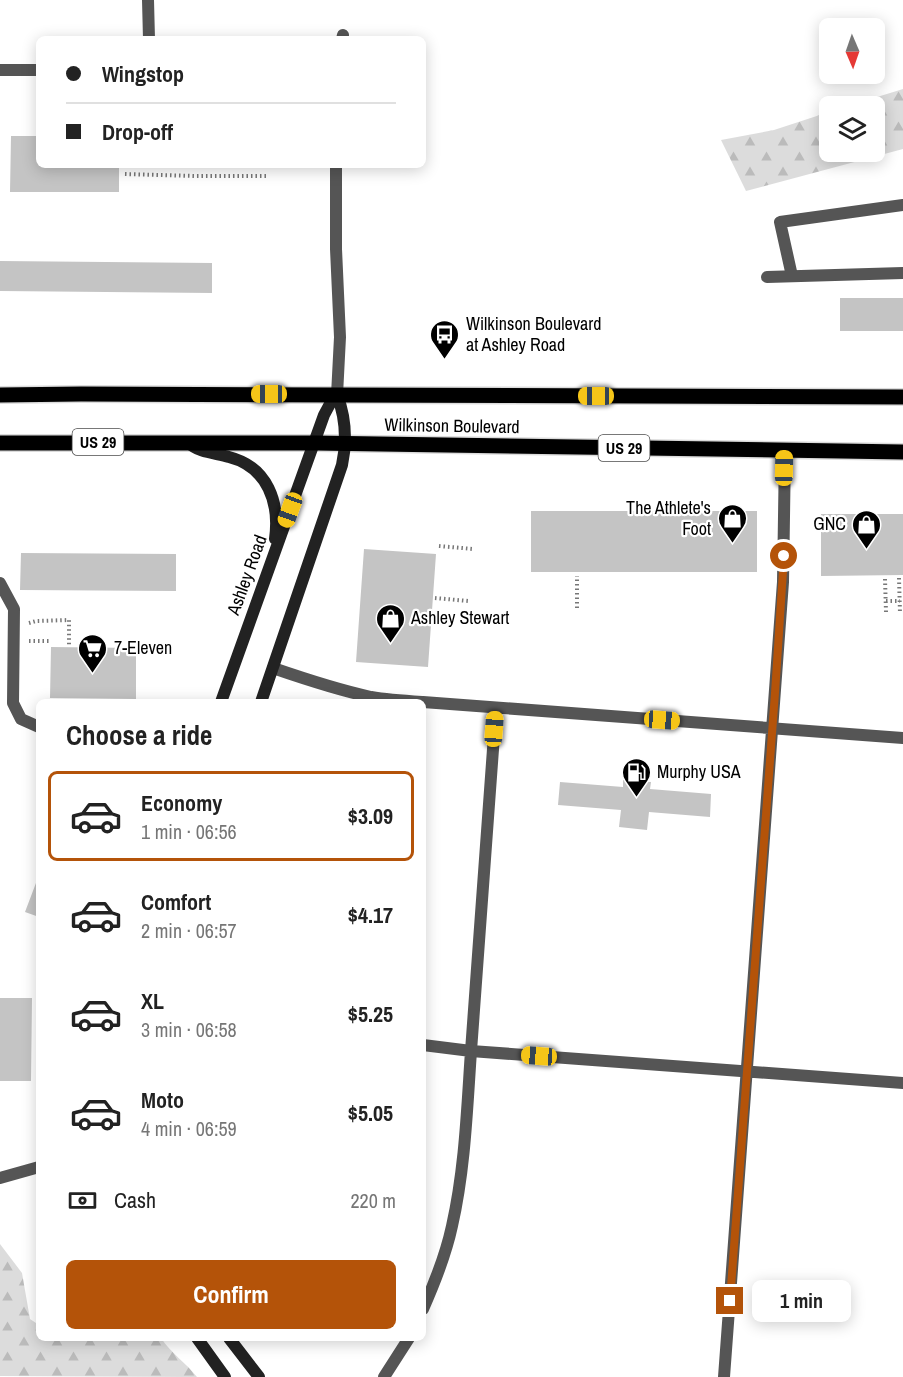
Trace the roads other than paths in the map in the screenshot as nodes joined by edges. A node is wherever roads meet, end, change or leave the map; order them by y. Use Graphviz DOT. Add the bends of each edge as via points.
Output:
graph roads {
  1 [pos="147,0"];
  2 [pos="149,36"];
  3 [pos="0,70"];
  4 [pos="36,70"];
  5 [pos="336,168"];
  6 [pos="903,205"];
  7 [pos="903,273"];
  8 [pos="792,276"];
  9 [pos="767,277"];
  10 [pos="0,395"];
  11 [pos="337,395"];
  12 [pos="903,397"];
  13 [pos="0,442"];
  14 [pos="189,443"];
  15 [pos="315,443"];
  16 [pos="345,443"];
  17 [pos="785,451"];
  18 [pos="903,452"];
  19 [pos="269,567"];
  20 [pos="0,583"];
  21 [pos="273,668"];
  22 [pos="6,688"];
  23 [pos="221,699"];
  24 [pos="262,699"];
  25 [pos="384,699"];
  26 [pos="426,702"];
  27 [pos="496,708"];
  28 [pos="36,725"];
  29 [pos="772,728"];
  30 [pos="903,738"];
  31 [pos="426,1045"];
  32 [pos="471,1051"];
  33 [pos="747,1071"];
  34 [pos="903,1083"];
  35 [pos="36,1168"];
  36 [pos="0,1178"];
  37 [pos="426,1301"];
  38 [pos="199,1341"];
  39 [pos="231,1341"];
  40 [pos="407,1341"];
  41 [pos="225,1377"];
  42 [pos="259,1377"];
  43 [pos="384,1377"];
  44 [pos="724,1377"];
  1 -- 2 [label="street"];
  3 -- 4 [label="street"];
  5 -- 11 [label="street, Ashley Road" via="340,336"];
  6 -- 8 [label="street" via="780,222"];
  7 -- 8 [label="street"];
  8 -- 9 [label="street"];
  10 -- 11 [label="main road, Wilkinson Boulevard"];
  11 -- 12 [label="main road, Wilkinson Boulevard"];
  11 -- 15 [label="street, Ashley Road"];
  11 -- 16 [label="street, Ashley Road"];
  13 -- 14 [label="main road, Wilkinson Boulevard / US 29"];
  14 -- 15 [label="main road, Wilkinson Boulevard / US 29"];
  14 -- 19 [label="street" via="197,449 246,463 267,486 277,519"];
  15 -- 16 [label="main road, Wilkinson Boulevard / US 29"];
  15 -- 19 [label="street, Ashley Road"];
  16 -- 17 [label="main road, Wilkinson Boulevard / US 29"];
  16 -- 21 [label="street, Ashley Road" via="342,465"];
  17 -- 18 [label="main road, Wilkinson Boulevard / US 29"];
  17 -- 29 [label="street" via="783,582"];
  19 -- 23 [label="street, Ashley Road"];
  20 -- 22 [label="street" via="14,609"];
  21 -- 24 [label="street, Ashley Road"];
  21 -- 25 [label="street" via="326,686"];
  22 -- 28 [label="street" via="21,719"];
  26 -- 27 [label="street"];
  27 -- 29 [label="street"];
  27 -- 32 [label="street"];
  29 -- 30 [label="street"];
  29 -- 33 [label="street"];
  31 -- 32 [label="street"];
  32 -- 33 [label="street"];
  32 -- 37 [label="street" via="456,1210"];
  33 -- 34 [label="street"];
  33 -- 44 [label="street"];
  35 -- 36 [label="street"];
  38 -- 41 [label="street"];
  39 -- 42 [label="street"];
  40 -- 43 [label="street"];
}
